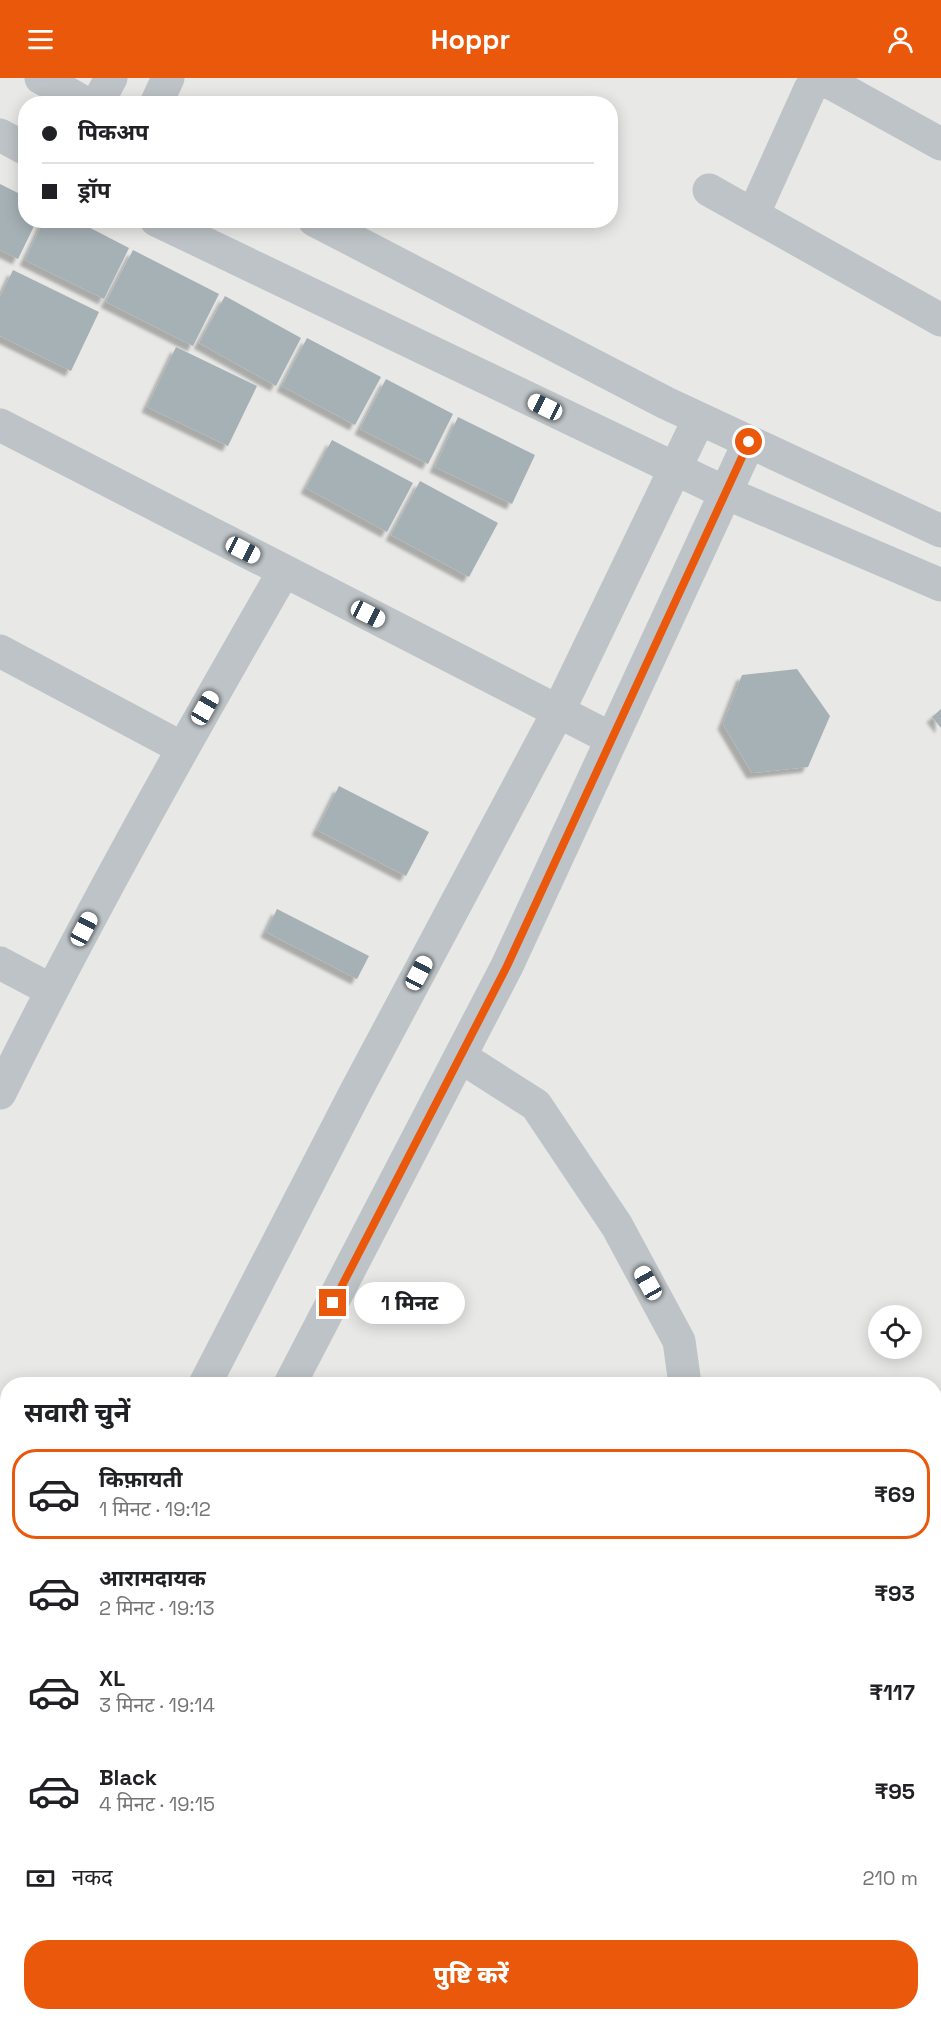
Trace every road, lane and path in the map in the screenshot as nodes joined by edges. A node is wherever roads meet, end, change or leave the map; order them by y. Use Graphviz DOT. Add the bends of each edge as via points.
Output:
graph roads {
  1 [pos="40,78"];
  2 [pos="111,78"];
  3 [pos="168,78"];
  4 [pos="73,96"];
  5 [pos="101,96"];
  6 [pos="160,96"];
  7 [pos="0,135"];
  8 [pos="941,144"];
  9 [pos="18,145"];
  10 [pos="709,190"];
  11 [pos="753,215"];
  12 [pos="173,228"];
  13 [pos="329,228"];
  14 [pos="941,320"];
  15 [pos="699,419"];
  16 [pos="0,425"];
  17 [pos="749,442"];
  18 [pos="675,470"];
  19 [pos="726,493"];
  20 [pos="941,531"];
  21 [pos="284,571"];
  22 [pos="941,585"];
  23 [pos="0,651"];
  24 [pos="558,712"];
  25 [pos="612,739"];
  26 [pos="182,748"];
  27 [pos="0,963"];
  28 [pos="51,990"];
  29 [pos="461,1057"];
  30 [pos="0,1093"];
  31 [pos="209,1377"];
  32 [pos="294,1377"];
  33 [pos="684,1377"];
  1 -- 4 [label="street"];
  2 -- 5 [label="street"];
  3 -- 6 [label="street"];
  7 -- 9 [label="street"];
  8 -- 11 [label="street" via="820,81 810,88"];
  10 -- 11 [label="street"];
  11 -- 14 [label="street"];
  12 -- 18 [label="street"];
  13 -- 15 [label="street"];
  15 -- 17 [label="street"];
  15 -- 18 [label="street"];
  16 -- 21 [label="street"];
  17 -- 19 [label="street"];
  17 -- 20 [label="street"];
  18 -- 19 [label="street"];
  18 -- 24 [label="street"];
  19 -- 22 [label="street"];
  19 -- 25 [label="street"];
  21 -- 24 [label="street"];
  21 -- 26 [label="street"];
  23 -- 26 [label="street"];
  24 -- 25 [label="street"];
  24 -- 31 [label="street"];
  25 -- 29 [label="street"];
  26 -- 28 [label="street"];
  27 -- 28 [label="street"];
  28 -- 30 [label="street"];
  29 -- 32 [label="street"];
  29 -- 33 [label="street" via="536,1105 617,1226 679,1341"];
}
